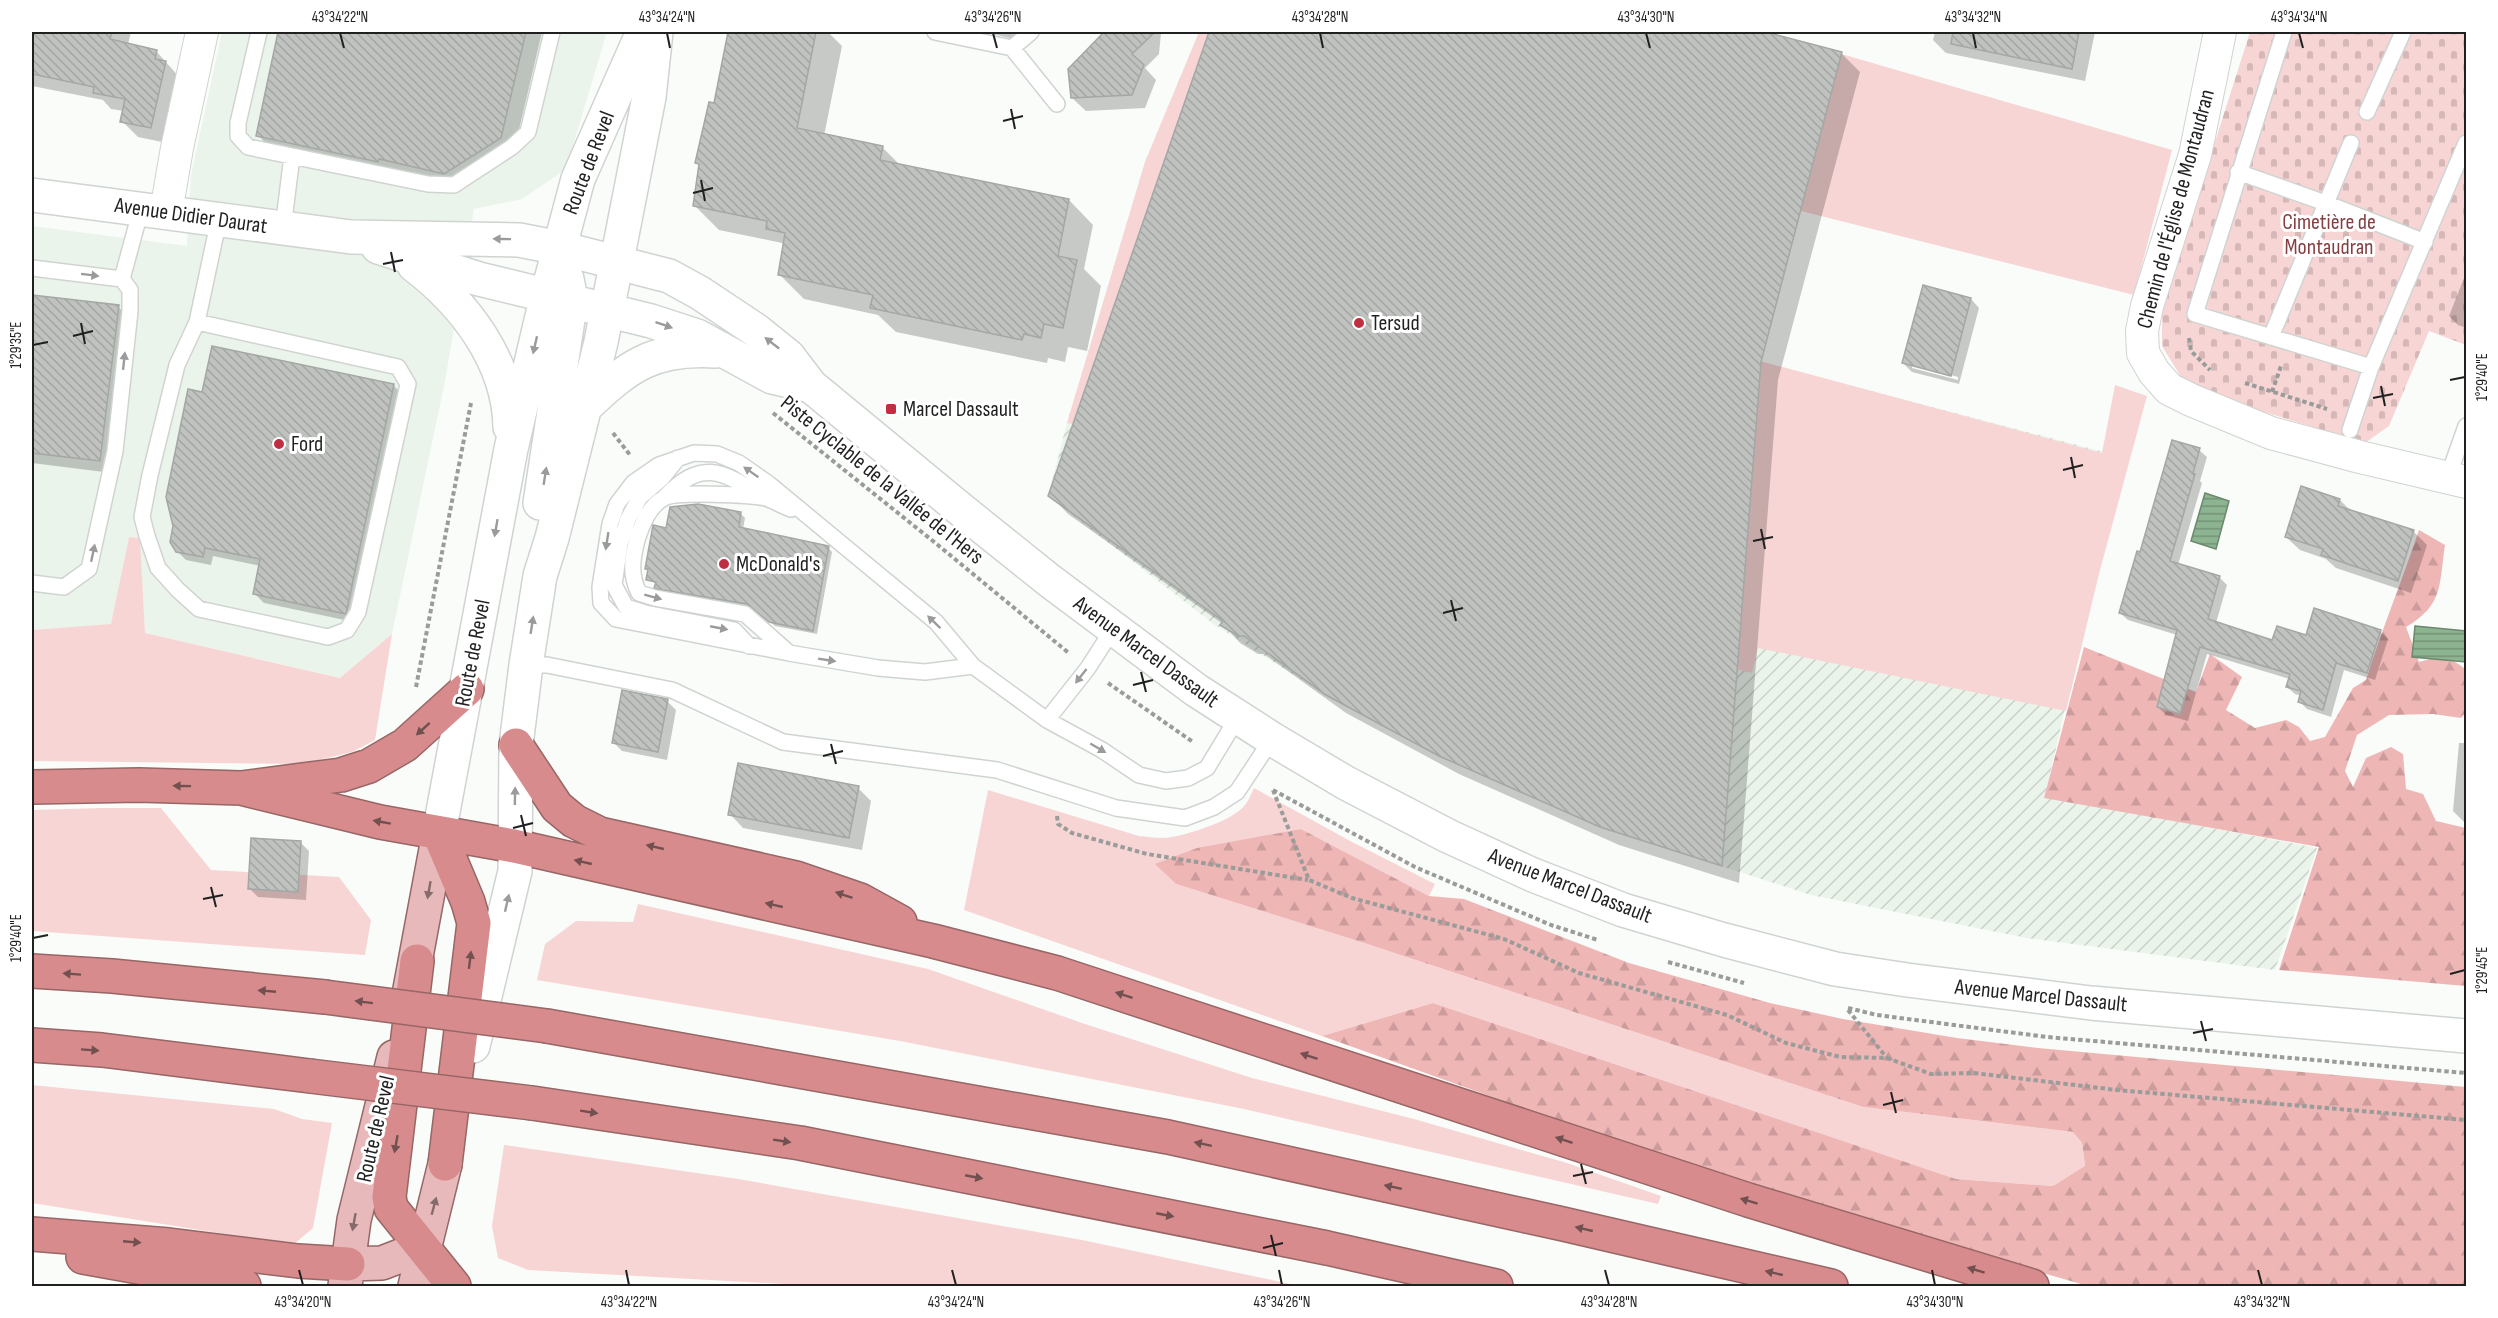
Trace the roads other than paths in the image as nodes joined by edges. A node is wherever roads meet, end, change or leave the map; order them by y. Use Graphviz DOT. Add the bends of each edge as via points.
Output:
graph roads {
  1 [pos="202,32"];
  2 [pos="259,32"];
  3 [pos="552,32"];
  4 [pos="643,32"];
  5 [pos="650,32"];
  6 [pos="656,32"];
  7 [pos="935,32"];
  8 [pos="1031,32"];
  9 [pos="2220,32"];
  10 [pos="2284,32"];
  11 [pos="2403,32"];
  12 [pos="1012,48"];
  13 [pos="1058,104"];
  14 [pos="2367,112"];
  15 [pos="2351,143"];
  16 [pos="2466,143"];
  17 [pos="292,156"];
  18 [pos="2238,172"];
  19 [pos="32,195"];
  20 [pos="2328,204"];
  21 [pos="153,210"];
  22 [pos="219,219"];
  23 [pos="283,228"];
  24 [pos="351,237"];
  25 [pos="2425,242"];
  26 [pos="560,248"];
  27 [pos="400,255"];
  28 [pos="605,260"];
  29 [pos="32,268"];
  30 [pos="122,279"];
  31 [pos="559,298"];
  32 [pos="608,310"];
  33 [pos="197,322"];
  34 [pos="2271,337"];
  35 [pos="727,351"];
  36 [pos="2371,367"];
  37 [pos="811,387"];
  38 [pos="584,408"];
  39 [pos="2466,426"];
  40 [pos="2350,430"];
  41 [pos="511,449"];
  42 [pos="2457,480"];
  43 [pos="664,498"];
  44 [pos="766,498"];
  45 [pos="808,517"];
  46 [pos="540,576"];
  47 [pos="32,583"];
  48 [pos="1113,629"];
  49 [pos="789,653"];
  50 [pos="526,665"];
  51 [pos="973,666"];
  52 [pos="467,689"];
  53 [pos="1238,717"];
  54 [pos="1047,720"];
  55 [pos="1272,740"];
  56 [pos="516,745"];
  57 [pos="32,787"];
  58 [pos="241,788"];
  59 [pos="439,832"];
  60 [pos="514,846"];
  61 [pos="933,941"];
  62 [pos="417,961"];
  63 [pos="32,971"];
  64 [pos="2466,1036"];
  65 [pos="32,1045"];
  66 [pos="445,1164"];
  67 [pos="32,1234"];
  68 [pos="32,1247"];
  69 [pos="423,1247"];
  70 [pos="346,1275"];
  71 [pos="244,1287"];
  72 [pos="415,1287"];
  73 [pos="454,1287"];
  74 [pos="1496,1287"];
  75 [pos="1831,1287"];
  76 [pos="2032,1287"];
  1 -- 21 [label="street" via="177,148"];
  2 -- 17 [label="lane" via="238,136 248,147"];
  3 -- 17 [label="lane" via="528,132 454,185 428,184"];
  4 -- 26 [label="main road, Route de Revel" via="578,179"];
  5 -- 28 [label="main road"];
  6 -- 28 [label="main road, Route de Revel" via="649,97"];
  7 -- 12 [label="lane"];
  8 -- 12 [label="lane"];
  9 -- 42 [label="street, Chemin de l'Église de Montaudran" via="2195,155 2147,306 2143,353 2169,389 2271,433"];
  10 -- 18 [label="lane"];
  11 -- 14 [label="lane"];
  12 -- 13 [label="lane"];
  15 -- 20 [label="lane"];
  16 -- 25 [label="lane"];
  17 -- 23 [label="lane"];
  18 -- 20 [label="lane"];
  18 -- 34 [label="lane" via="2195,314"];
  19 -- 21 [label="main road, Avenue Didier Daurat"];
  20 -- 25 [label="lane"];
  20 -- 34 [label="lane"];
  21 -- 22 [label="main road, Avenue Didier Daurat"];
  21 -- 30 [label="lane"];
  22 -- 23 [label="main road, Avenue Didier Daurat"];
  22 -- 33 [label="lane"];
  23 -- 24 [label="main road, Avenue Didier Daurat"];
  26 -- 24 [label="main road, Avenue Didier Daurat, one-way" via="519,240"];
  24 -- 27 [label="main road, Avenue Didier Daurat"];
  25 -- 36 [label="lane"];
  26 -- 28 [label="main road, Avenue Marcel Dassault"];
  26 -- 31 [label="main road, Route de Revel"];
  27 -- 31 [label="main road, Avenue Didier Daurat"];
  27 -- 41 [label="main road, Avenue Didier Daurat" via="446,291 488,348 510,410"];
  28 -- 32 [label="main road, Route de Revel"];
  37 -- 28 [label="main road, Avenue Marcel Dassault, one-way" via="788,356 700,293 669,276"];
  29 -- 30 [label="lane, one-way"];
  47 -- 30 [label="lane, one-way" via="64,587 89,569 115,452 130,311 130,290"];
  31 -- 32 [label="main road, Avenue Marcel Dassault"];
  31 -- 41 [label="main road, Route de Revel, one-way"];
  46 -- 31 [label="main road, one-way" via="535,534"];
  32 -- 35 [label="main road, Avenue Marcel Dassault, one-way" via="697,336"];
  32 -- 38 [label="main road, Route de Revel"];
  33 -- 33 [label="lane" via="177,365 142,517 158,568 199,609 328,637 346,630 358,612 408,384 398,367"];
  34 -- 36 [label="lane"];
  35 -- 37 [label="main road, Avenue Marcel Dassault" via="772,377"];
  35 -- 38 [label="main road" via="669,352 644,361 613,381"];
  36 -- 40 [label="lane"];
  37 -- 48 [label="main road, Avenue Marcel Dassault"];
  38 -- 46 [label="main road, Route de Revel"];
  39 -- 42 [label="lane"];
  41 -- 52 [label="main road, Route de Revel, one-way"];
  43 -- 44 [label="lane"];
  43 -- 44 [label="lane" via="680,481 706,472 734,479"];
  43 -- 49 [label="lane, one-way" via="649,512 633,554 632,579 639,593 745,614"];
  44 -- 45 [label="lane"];
  45 -- 49 [label="lane, one-way" via="739,463 717,454 694,453 678,458 644,473 617,504 600,587 601,603 616,619"];
  51 -- 45 [label="lane, one-way" via="936,622"];
  50 -- 46 [label="main road, Route de Revel, one-way"];
  48 -- 53 [label="main road, Avenue Marcel Dassault"];
  48 -- 54 [label="lane, one-way"];
  49 -- 51 [label="lane, one-way" via="925,672"];
  50 -- 55 [label="lane" via="547,664 672,690 783,742 996,770 1116,808 1185,818 1214,807 1237,792"];
  50 -- 56 [label="main road, Route de Revel"];
  51 -- 54 [label="lane"];
  52 -- 58 [label="highway, one-way" via="405,745 369,766 341,775"];
  52 -- 59 [label="main road, Route de Revel"];
  54 -- 53 [label="lane, one-way" via="1139,775 1166,781 1188,778 1207,768"];
  53 -- 55 [label="main road, Avenue Marcel Dassault"];
  55 -- 64 [label="main road, Avenue Marcel Dassault" via="1448,836 1533,875 1623,910 1835,969 2091,1003"];
  60 -- 56 [label="main road, Route de Revel, one-way"];
  61 -- 56 [label="highway, one-way" via="860,900 796,878 600,834 557,807"];
  58 -- 57 [label="highway, one-way"];
  59 -- 58 [label="highway, one-way" via="380,822"];
  59 -- 60 [label="highway"];
  59 -- 62 [label="main road, Route de Revel, one-way"];
  66 -- 59 [label="highway, one-way" via="474,923"];
  61 -- 60 [label="highway, one-way"];
  66 -- 60 [label="main road, Route de Revel, one-way" via="515,871"];
  76 -- 61 [label="highway, one-way" via="1748,1200 1057,973"];
  62 -- 69 [label="highway, one-way" via="389,1197 391,1209"];
  62 -- 70 [label="main road, Route de Revel, one-way" via="354,1221"];
  75 -- 63 [label="highway, one-way, bridge" via="1168,1137 547,1026 325,997"];
  65 -- 74 [label="highway, one-way, bridge" via="102,1050 532,1103 800,1143 1315,1245"];
  69 -- 66 [label="main road, Route de Revel, one-way"];
  67 -- 70 [label="highway, one-way" via="298,1261"];
  68 -- 71 [label="highway"];
  69 -- 70 [label="main road"];
  69 -- 72 [label="main road, Route de Revel"];
  69 -- 73 [label="highway"];
}
